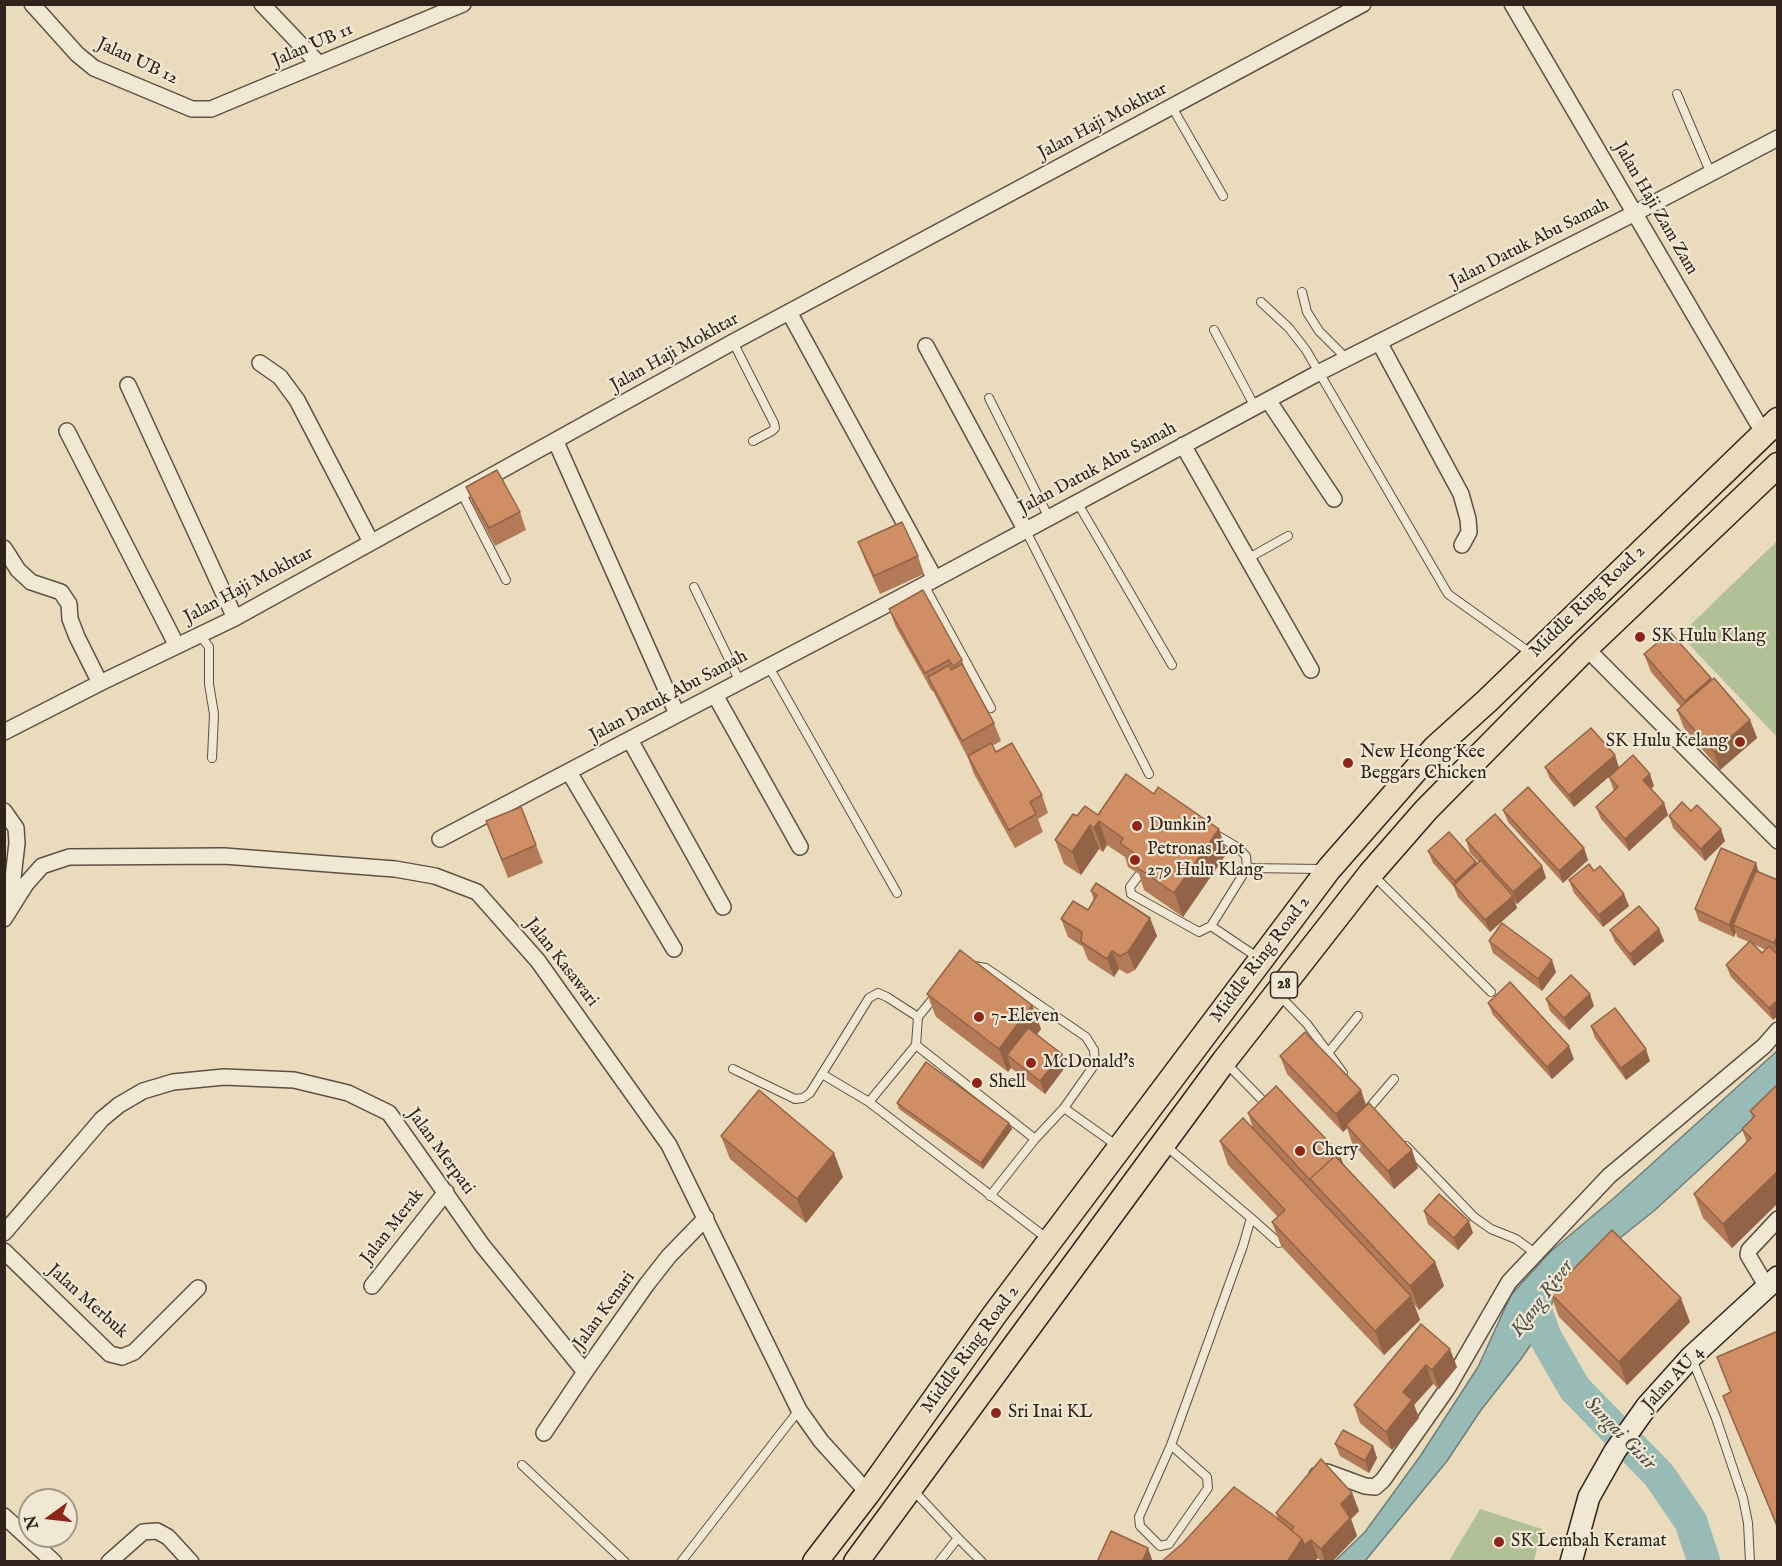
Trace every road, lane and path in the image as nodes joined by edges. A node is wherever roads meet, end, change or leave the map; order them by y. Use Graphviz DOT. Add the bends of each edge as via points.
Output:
graph roads {
  1 [pos="32,4"];
  2 [pos="262,4"];
  3 [pos="463,4"];
  4 [pos="1363,4"];
  5 [pos="1512,4"];
  6 [pos="319,64"];
  7 [pos="1677,93"];
  8 [pos="1172,107"];
  9 [pos="211,109"];
  10 [pos="1778,138"];
  11 [pos="1711,174"];
  12 [pos="1223,196"];
  13 [pos="1635,213"];
  14 [pos="1302,292"];
  15 [pos="1261,302"];
  16 [pos="789,312"];
  17 [pos="1214,330"];
  18 [pos="734,342"];
  19 [pos="1379,342"];
  20 [pos="926,346"];
  21 [pos="1347,359"];
  22 [pos="260,363"];
  23 [pos="1320,372"];
  24 [pos="128,385"];
  25 [pos="989,398"];
  26 [pos="1262,403"];
  27 [pos="1771,427"];
  28 [pos="67,431"];
  29 [pos="753,441"];
  30 [pos="556,442"];
  31 [pos="1183,445"];
  32 [pos="1778,465"];
  33 [pos="462,494"];
  34 [pos="1334,499"];
  35 [pos="1077,502"];
  36 [pos="1049,518"];
  37 [pos="1026,531"];
  38 [pos="1288,536"];
  39 [pos="371,542"];
  40 [pos="1462,545"];
  41 [pos="4,548"];
  42 [pos="1247,559"];
  43 [pos="506,580"];
  44 [pos="930,582"];
  45 [pos="694,587"];
  46 [pos="235,618"];
  47 [pos="200,635"];
  48 [pos="177,646"];
  49 [pos="1586,648"];
  50 [pos="1533,655"];
  51 [pos="1172,665"];
  52 [pos="769,666"];
  53 [pos="1311,670"];
  54 [pos="740,682"];
  55 [pos="100,683"];
  56 [pos="715,695"];
  57 [pos="992,708"];
  58 [pos="677,714"];
  59 [pos="4,732"];
  60 [pos="630,740"];
  61 [pos="212,758"];
  62 [pos="569,772"];
  63 [pos="1149,774"];
  64 [pos="4,811"];
  65 [pos="1206,829"];
  66 [pos="1776,838"];
  67 [pos="440,839"];
  68 [pos="800,847"];
  69 [pos="1149,861"];
  70 [pos="1247,868"];
  71 [pos="1329,869"];
  72 [pos="1371,873"];
  73 [pos="897,893"];
  74 [pos="723,907"];
  75 [pos="7,915"];
  76 [pos="1212,926"];
  77 [pos="674,948"];
  78 [pos="1261,960"];
  79 [pos="965,965"];
  80 [pos="940,990"];
  81 [pos="1491,992"];
  82 [pos="1278,994"];
  83 [pos="1358,1016"];
  84 [pos="918,1017"];
  85 [pos="1778,1030"];
  86 [pos="916,1045"];
  87 [pos="1328,1053"];
  88 [pos="1224,1061"];
  89 [pos="733,1069"];
  90 [pos="822,1074"];
  91 [pos="1394,1079"];
  92 [pos="1349,1080"];
  93 [pos="1363,1098"];
  94 [pos="869,1102"];
  95 [pos="1267,1105"];
  96 [pos="1370,1107"];
  97 [pos="1064,1108"];
  98 [pos="1378,1116"];
  99 [pos="1035,1139"];
  100 [pos="1402,1141"];
  101 [pos="1163,1144"];
  102 [pos="1119,1148"];
  103 [pos="446,1192"];
  104 [pos="990,1196"];
  105 [pos="706,1218"];
  106 [pos="1251,1218"];
  107 [pos="1778,1219"];
  108 [pos="4,1233"];
  109 [pos="1050,1241"];
  110 [pos="1279,1244"];
  111 [pos="4,1251"];
  112 [pos="1535,1253"];
  113 [pos="1772,1282"];
  114 [pos="372,1286"];
  115 [pos="198,1287"];
  116 [pos="1691,1358"];
  117 [pos="585,1372"];
  118 [pos="799,1410"];
  119 [pos="544,1433"];
  120 [pos="1171,1445"];
  121 [pos="522,1465"];
  122 [pos="1311,1483"];
  123 [pos="911,1488"];
  124 [pos="868,1493"];
  125 [pos="4,1516"];
  126 [pos="958,1538"];
  127 [pos="54,1562"];
  128 [pos="109,1562"];
  129 [pos="191,1562"];
  130 [pos="625,1562"];
  131 [pos="681,1562"];
  132 [pos="815,1562"];
  133 [pos="856,1562"];
  134 [pos="939,1562"];
  135 [pos="982,1562"];
  136 [pos="1571,1562"];
  137 [pos="1750,1562"];
  1 -- 9 [label="street, Jalan UB 12" via="94,68 192,109"];
  2 -- 6 [label="street"];
  3 -- 6 [label="street, Jalan UB 11"];
  4 -- 8 [label="street, Jalan Haji Mokhtar"];
  5 -- 13 [label="street, Jalan Haji Zam Zam"];
  6 -- 9 [label="street, Jalan UB 11"];
  7 -- 11 [label="lane"];
  8 -- 12 [label="lane"];
  8 -- 16 [label="street, Jalan Haji Mokhtar"];
  10 -- 11 [label="street, Jalan Datuk Abu Samah"];
  11 -- 13 [label="street, Jalan Datuk Abu Samah"];
  13 -- 19 [label="street, Jalan Datuk Abu Samah"];
  13 -- 27 [label="street, Jalan Haji Zam Zam"];
  14 -- 21 [label="lane" via="1307,312 1319,331"];
  15 -- 23 [label="lane" via="1295,336"];
  16 -- 18 [label="street, Jalan Haji Mokhtar"];
  16 -- 44 [label="street"];
  17 -- 26 [label="lane"];
  18 -- 29 [label="lane" via="774,423 772,431"];
  18 -- 30 [label="street, Jalan Haji Mokhtar"];
  19 -- 21 [label="street, Jalan Datuk Abu Samah"];
  19 -- 40 [label="street" via="1461,494 1468,519"];
  20 -- 37 [label="street"];
  21 -- 23 [label="street, Jalan Datuk Abu Samah"];
  22 -- 39 [label="street" via="280,378 297,400"];
  23 -- 26 [label="street, Jalan Datuk Abu Samah"];
  23 -- 50 [label="lane" via="1448,594"];
  24 -- 46 [label="street"];
  25 -- 36 [label="lane"];
  26 -- 31 [label="street, Jalan Datuk Abu Samah"];
  26 -- 34 [label="street"];
  27 -- 50 [label="highway, Middle Ring Road 2 / 28"];
  28 -- 48 [label="street"];
  30 -- 33 [label="street, Jalan Haji Mokhtar"];
  30 -- 58 [label="street"];
  31 -- 35 [label="street, Jalan Datuk Abu Samah"];
  31 -- 42 [label="street"];
  32 -- 49 [label="highway, Middle Ring Road 2 / 28"];
  33 -- 39 [label="street, Jalan Haji Mokhtar"];
  33 -- 43 [label="lane"];
  35 -- 36 [label="street, Jalan Datuk Abu Samah"];
  35 -- 51 [label="lane"];
  36 -- 37 [label="street, Jalan Datuk Abu Samah"];
  37 -- 44 [label="street, Jalan Datuk Abu Samah"];
  37 -- 63 [label="lane"];
  38 -- 42 [label="lane"];
  39 -- 46 [label="street, Jalan Haji Mokhtar"];
  41 -- 55 [label="street" via="31,582 61,592 69,604 77,637"];
  42 -- 53 [label="street"];
  44 -- 52 [label="street, Jalan Datuk Abu Samah"];
  44 -- 57 [label="lane"];
  45 -- 54 [label="lane"];
  46 -- 47 [label="street, Jalan Haji Mokhtar"];
  47 -- 48 [label="street, Jalan Haji Mokhtar"];
  47 -- 61 [label="lane" via="209,647 214,714"];
  48 -- 55 [label="street, Jalan Haji Mokhtar"];
  49 -- 66 [label="street"];
  49 -- 72 [label="highway, Middle Ring Road 2 / 28" via="1426,810"];
  50 -- 71 [label="highway, Middle Ring Road 2 / 28" via="1435,748"];
  52 -- 54 [label="street, Jalan Datuk Abu Samah"];
  52 -- 73 [label="lane"];
  54 -- 56 [label="street, Jalan Datuk Abu Samah"];
  55 -- 59 [label="street, Jalan Haji Mokhtar"];
  56 -- 58 [label="street, Jalan Datuk Abu Samah"];
  56 -- 68 [label="street"];
  58 -- 60 [label="street, Jalan Datuk Abu Samah"];
  60 -- 62 [label="street, Jalan Datuk Abu Samah"];
  60 -- 74 [label="street"];
  62 -- 67 [label="street, Jalan Datuk Abu Samah"];
  62 -- 77 [label="street"];
  64 -- 75 [label="street" via="16,828 17,843"];
  65 -- 70 [label="lane" via="1237,847 1246,856"];
  69 -- 76 [label="lane" via="1130,887 1131,894 1199,932"];
  70 -- 71 [label="lane"];
  70 -- 76 [label="lane"];
  71 -- 78 [label="highway, Middle Ring Road 2 / 28"];
  72 -- 81 [label="lane"];
  72 -- 82 [label="highway, Middle Ring Road 2 / 28"];
  75 -- 105 [label="street, Jalan Kasawari" via="42,866 69,856 224,856 395,870 435,876 477,892 538,961 669,1145"];
  76 -- 78 [label="lane"];
  78 -- 102 [label="highway, Middle Ring Road 2 / 28"];
  79 -- 97 [label="lane" via="986,968 1086,1037 1094,1050 1095,1064"];
  80 -- 84 [label="lane"];
  82 -- 87 [label="lane"];
  82 -- 88 [label="highway, Middle Ring Road 2 / 28"];
  83 -- 87 [label="lane"];
  84 -- 86 [label="lane"];
  84 -- 90 [label="lane" via="878,993 869,998"];
  85 -- 112 [label="street" via="1609,1176"];
  86 -- 94 [label="lane"];
  86 -- 99 [label="lane"];
  87 -- 92 [label="lane"];
  88 -- 95 [label="lane"];
  88 -- 101 [label="highway, Middle Ring Road 2 / 28"];
  89 -- 90 [label="lane" via="795,1099 810,1093"];
  90 -- 94 [label="lane"];
  91 -- 96 [label="lane"];
  93 -- 96 [label="lane"];
  94 -- 104 [label="lane"];
  96 -- 98 [label="lane"];
  97 -- 99 [label="lane"];
  97 -- 102 [label="lane"];
  99 -- 104 [label="lane"];
  100 -- 112 [label="lane" via="1474,1217"];
  101 -- 106 [label="lane"];
  101 -- 123 [label="highway, Middle Ring Road 2 / 28"];
  102 -- 109 [label="highway, Middle Ring Road 2 / 28"];
  103 -- 108 [label="street, Jalan Merpati" via="389,1113 348,1093 294,1080 224,1077 173,1082 142,1091 119,1105 102,1119"];
  103 -- 114 [label="street, Jalan Merak"];
  103 -- 117 [label="street, Jalan Merpati" via="482,1245"];
  104 -- 109 [label="lane"];
  105 -- 117 [label="street, Jalan Kenari" via="655,1275"];
  105 -- 118 [label="street, Jalan Kasawari"];
  106 -- 110 [label="lane"];
  106 -- 120 [label="lane"];
  107 -- 113 [label="street" via="1748,1255"];
  109 -- 124 [label="highway, Middle Ring Road 2 / 28"];
  111 -- 115 [label="street, Jalan Merbuk" via="110,1354 122,1357 134,1352"];
  112 -- 122 [label="street" via="1509,1282 1447,1389 1383,1480 1375,1487 1365,1486 1327,1472 1317,1474"];
  113 -- 116 [label="main road, Jalan AU 4"];
  116 -- 136 [label="main road, Jalan AU 4" via="1647,1406 1615,1451 1589,1497"];
  116 -- 137 [label="lane" via="1743,1498"];
  117 -- 119 [label="street, Jalan Kenari"];
  118 -- 124 [label="street, Jalan Kasawari"];
  118 -- 131 [label="lane"];
  120 -- 120 [label="lane" via="1207,1477 1208,1488 1169,1544 1160,1546 1140,1526 1138,1517"];
  121 -- 130 [label="lane"];
  123 -- 126 [label="lane"];
  123 -- 133 [label="highway, Middle Ring Road 2 / 28"];
  124 -- 132 [label="highway, Middle Ring Road 2 / 28"];
  125 -- 127 [label="street"];
  126 -- 134 [label="lane"];
  126 -- 135 [label="lane"];
  128 -- 129 [label="street" via="143,1532 157,1531"];
}
